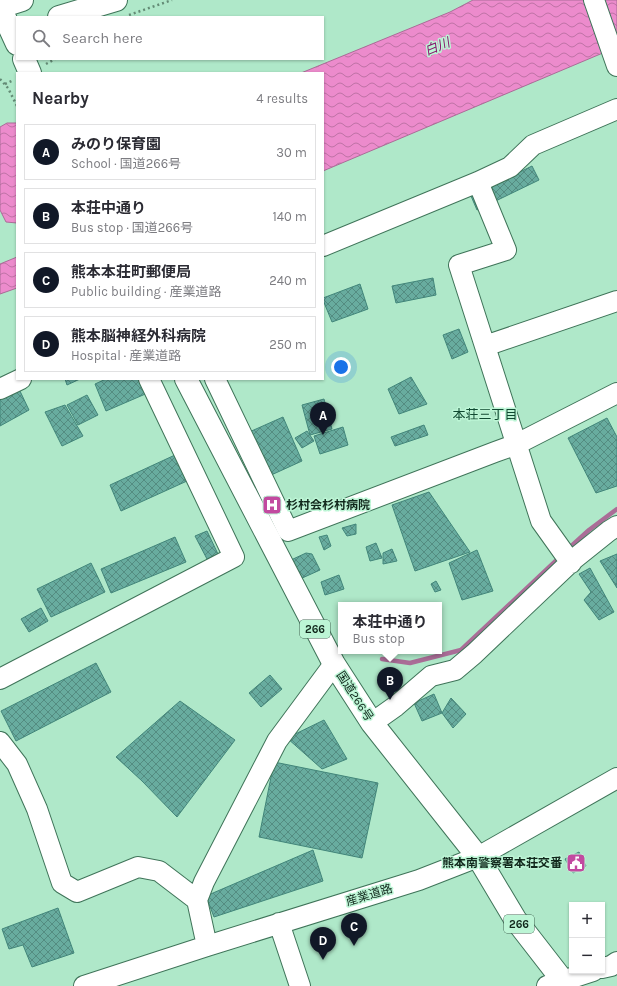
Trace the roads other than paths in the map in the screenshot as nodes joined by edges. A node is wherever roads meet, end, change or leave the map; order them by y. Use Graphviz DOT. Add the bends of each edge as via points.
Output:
graph roads {
  1 [pos="22,0"];
  2 [pos="116,0"];
  3 [pos="594,0"];
  4 [pos="0,7"];
  5 [pos="62,16"];
  6 [pos="11,35"];
  7 [pos="24,60"];
  8 [pos="617,66"];
  9 [pos="30,72"];
  10 [pos="617,109"];
  11 [pos="478,182"];
  12 [pos="324,246"];
  13 [pos="617,301"];
  14 [pos="485,346"];
  15 [pos="19,380"];
  16 [pos="149,380"];
  17 [pos="187,380"];
  18 [pos="215,380"];
  19 [pos="0,389"];
  20 [pos="617,392"];
  21 [pos="517,444"];
  22 [pos="617,526"];
  23 [pos="571,563"];
  24 [pos="334,664"];
  25 [pos="0,680"];
  26 [pos="372,723"];
  27 [pos="0,742"];
  28 [pos="617,778"];
  29 [pos="478,857"];
  30 [pos="197,900"];
  31 [pos="279,923"];
  32 [pos="207,946"];
  33 [pos="617,962"];
  34 [pos="605,967"];
  35 [pos="585,974"];
  36 [pos="559,984"];
  37 [pos="84,986"];
  38 [pos="300,986"];
  1 -- 4 [label="highway"];
  2 -- 5 [label="highway"];
  3 -- 8 [label="street"];
  4 -- 6 [label="highway"];
  7 -- 9 [label="highway"];
  10 -- 11 [label="street" via="533,145 510,167"];
  11 -- 12 [label="street"];
  11 -- 14 [label="street" via="506,250 459,265"];
  13 -- 14 [label="street"];
  14 -- 21 [label="street"];
  15 -- 19 [label="street"];
  16 -- 25 [label="street" via="234,557"];
  17 -- 24 [label="highway, 国道266号 / 266"];
  18 -- 21 [label="street" via="288,532"];
  20 -- 21 [label="street"];
  21 -- 23 [label="street" via="541,521"];
  22 -- 23 [label="street"];
  23 -- 26 [label="street" via="455,670 431,676"];
  24 -- 26 [label="highway, 国道266号 / 266"];
  24 -- 30 [label="street" via="277,741"];
  26 -- 29 [label="highway, 国道266号 / 266"];
  27 -- 30 [label="street" via="17,764 37,810 62,883 77,892 138,867 160,871"];
  28 -- 29 [label="street, 産業道路"];
  29 -- 31 [label="street, 産業道路" via="418,880"];
  29 -- 36 [label="highway, 国道266号 / 266" via="515,919"];
  30 -- 32 [label="street"];
  31 -- 32 [label="street, 産業道路"];
  31 -- 38 [label="street"];
  32 -- 37 [label="street, 産業道路"];
  33 -- 34 [label="street"];
  35 -- 36 [label="street"];
}
